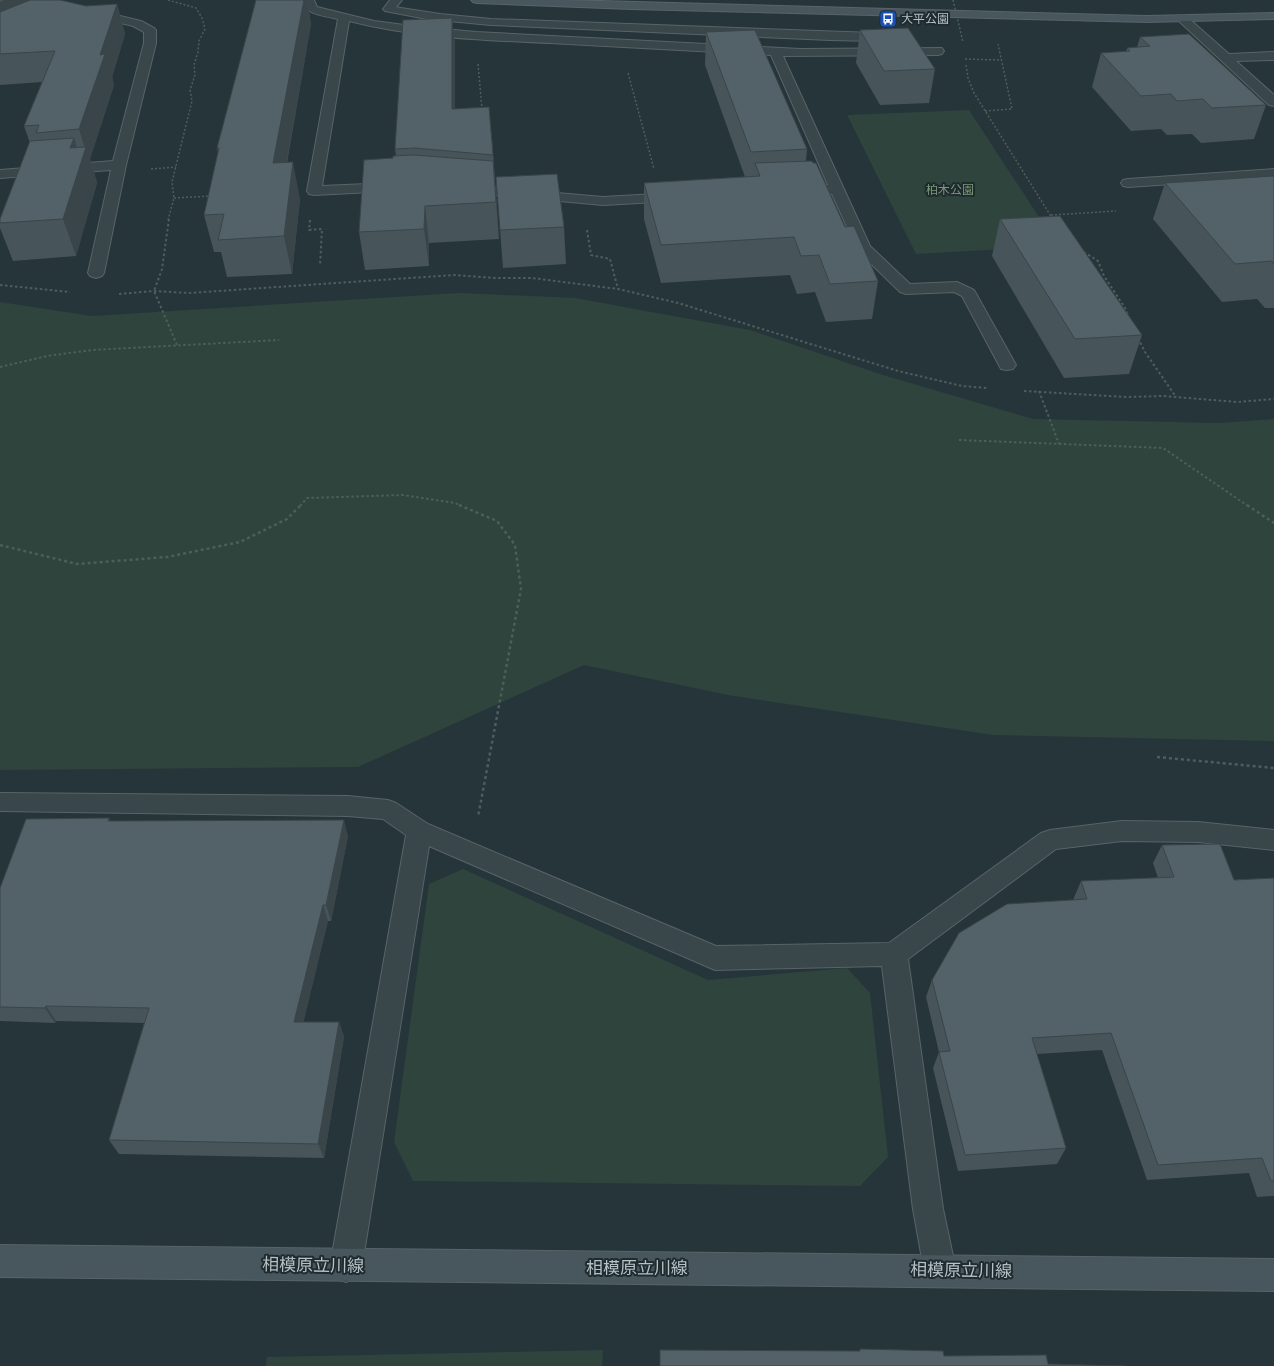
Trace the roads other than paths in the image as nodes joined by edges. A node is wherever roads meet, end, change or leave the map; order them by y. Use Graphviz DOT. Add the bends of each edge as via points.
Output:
graph roads {
  1 [pos="39,0"];
  2 [pos="308,0"];
  3 [pos="396,0"];
  4 [pos="477,0"];
  5 [pos="73,8"];
  6 [pos="58,14"];
  7 [pos="1274,16"];
  8 [pos="344,18"];
  9 [pos="1183,19"];
  10 [pos="888,37"];
  11 [pos="775,51"];
  12 [pos="938,51"];
  13 [pos="1274,56"];
  14 [pos="1226,58"];
  15 [pos="1274,102"];
  16 [pos="120,165"];
  17 [pos="1274,173"];
  18 [pos="0,174"];
  19 [pos="1128,183"];
  20 [pos="404,186"];
  21 [pos="451,188"];
  22 [pos="837,189"];
  23 [pos="781,192"];
  24 [pos="686,197"];
  25 [pos="96,273"];
  26 [pos="1008,365"];
  27 [pos="0,802"];
  28 [pos="419,831"];
  29 [pos="1274,840"];
  30 [pos="894,954"];
  31 [pos="0,1260"];
  32 [pos="346,1266"];
  33 [pos="940,1270"];
  34 [pos="1274,1275"];
  1 -- 5 [label="street"];
  2 -- 8 [label="street" via="313,9"];
  3 -- 10 [label="street" via="388,9 442,18"];
  4 -- 9 [label="street"];
  5 -- 6 [label="street"];
  5 -- 16 [label="street" via="137,23 150,30 150,43"];
  7 -- 9 [label="street"];
  8 -- 11 [label="street" via="412,30 476,36"];
  8 -- 20 [label="street" via="314,191"];
  9 -- 14 [label="street"];
  11 -- 12 [label="street"];
  11 -- 22 [label="street"];
  13 -- 14 [label="street"];
  14 -- 15 [label="street"];
  16 -- 18 [label="street"];
  16 -- 25 [label="street"];
  17 -- 19 [label="street"];
  21 -- 24 [label="street" via="603,201"];
  22 -- 23 [label="street"];
  22 -- 26 [label="street" via="863,248 906,289 957,287 968,293"];
  27 -- 28 [label="street" via="348,806 388,810"];
  28 -- 30 [label="street" via="715,958"];
  28 -- 32 [label="street"];
  29 -- 30 [label="street" via="1198,832 1122,831 1050,840"];
  30 -- 33 [label="street" via="928,1208"];
  31 -- 32 [label="street, 相模原立川線"];
  32 -- 33 [label="street, 相模原立川線"];
  33 -- 34 [label="street, 相模原立川線"];
}
